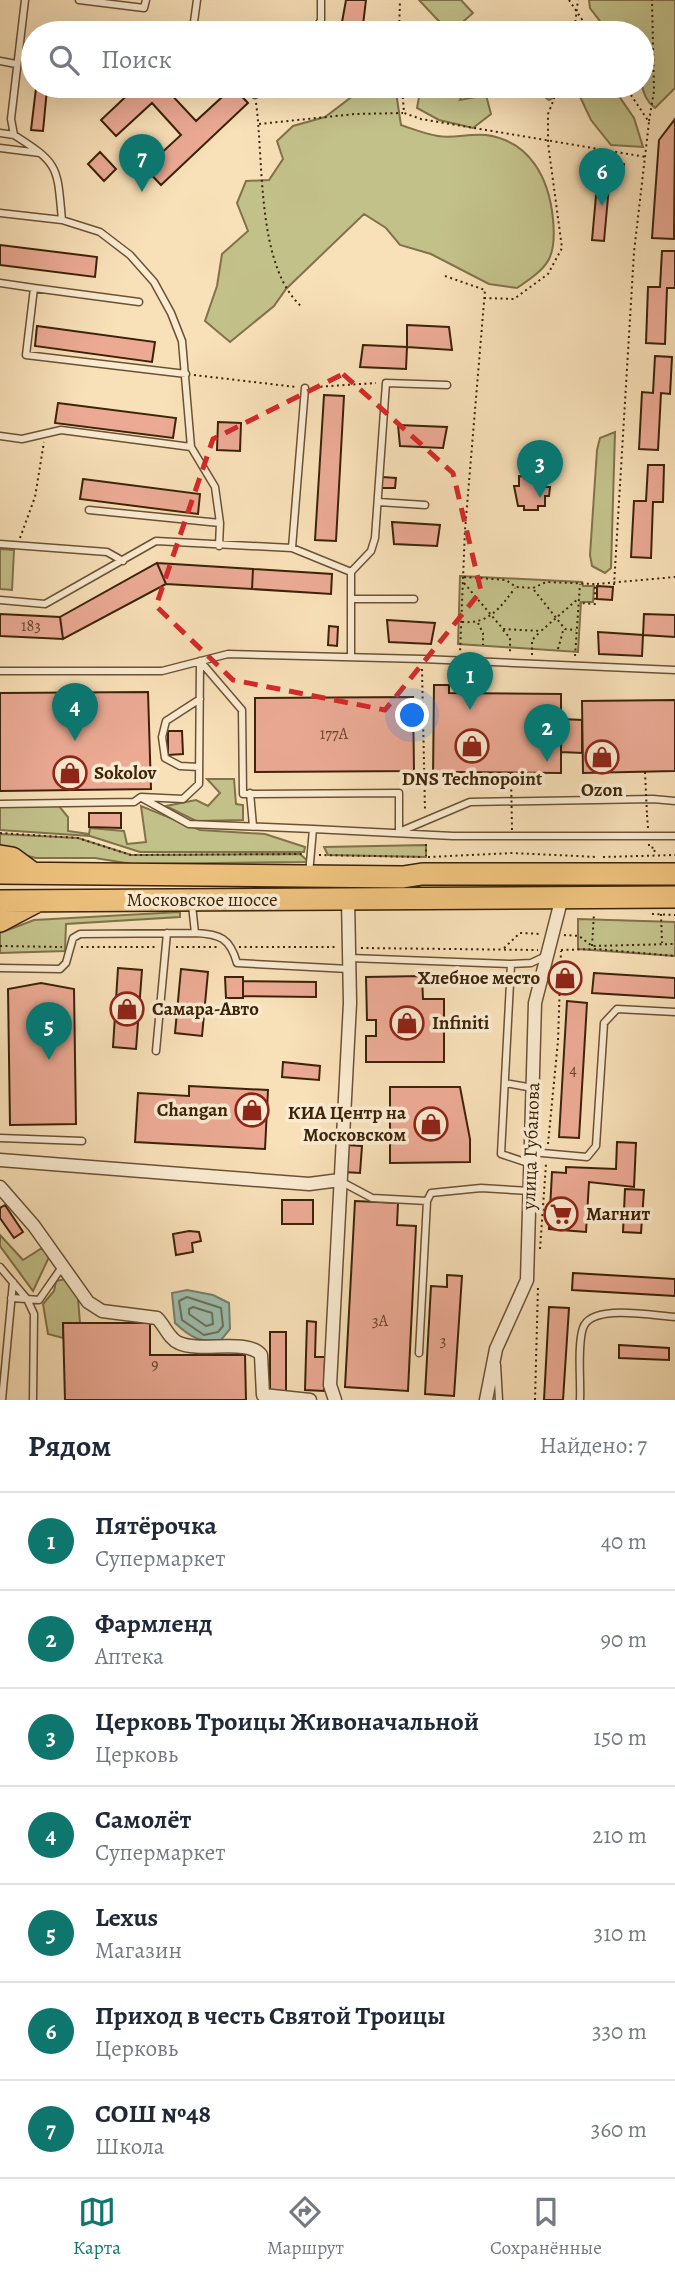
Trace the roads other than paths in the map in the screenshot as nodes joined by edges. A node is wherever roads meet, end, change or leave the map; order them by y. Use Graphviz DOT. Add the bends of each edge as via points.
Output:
graph roads {
  1 [pos="25,0"];
  2 [pos="79,0"];
  3 [pos="146,0"];
  4 [pos="197,0"];
  5 [pos="321,0"];
  6 [pos="22,21"];
  7 [pos="194,21"];
  8 [pos="320,21"];
  9 [pos="21,28"];
  10 [pos="0,61"];
  11 [pos="16,64"];
  12 [pos="0,133"];
  13 [pos="14,135"];
  14 [pos="0,148"];
  15 [pos="43,153"];
  16 [pos="0,213"];
  17 [pos="62,220"];
  18 [pos="0,284"];
  19 [pos="34,288"];
  20 [pos="139,302"];
  21 [pos="186,374"];
  22 [pos="447,385"];
  23 [pos="305,388"];
  24 [pos="0,436"];
  25 [pos="191,447"];
  26 [pos="377,502"];
  27 [pos="425,505"];
  28 [pos="89,510"];
  29 [pos="220,523"];
  30 [pos="0,544"];
  31 [pos="219,546"];
  32 [pos="292,548"];
  33 [pos="123,561"];
  34 [pos="351,572"];
  35 [pos="351,599"];
  36 [pos="414,599"];
  37 [pos="0,600"];
  38 [pos="351,657"];
  39 [pos="200,661"];
  40 [pos="675,670"];
  41 [pos="0,671"];
  42 [pos="200,699"];
  43 [pos="199,768"];
  44 [pos="250,793"];
  45 [pos="141,797"];
  46 [pos="675,801"];
  47 [pos="0,804"];
  48 [pos="253,826"];
  49 [pos="313,829"];
  50 [pos="399,832"];
  51 [pos="675,836"];
  52 [pos="0,856"];
  53 [pos="309,864"];
  54 [pos="31,872"];
  55 [pos="0,873"];
  56 [pos="675,874"];
  57 [pos="410,886"];
  58 [pos="675,887"];
  59 [pos="563,893"];
  60 [pos="675,897"];
  61 [pos="192,900"];
  62 [pos="348,900"];
  63 [pos="0,901"];
  64 [pos="38,901"];
  65 [pos="0,921"];
  66 [pos="167,933"];
  67 [pos="195,933"];
  68 [pos="553,951"];
  69 [pos="351,958"];
  70 [pos="511,964"];
  71 [pos="0,968"];
  72 [pos="675,1012"];
  73 [pos="156,1051"];
  74 [pos="505,1083"];
  75 [pos="533,1088"];
  76 [pos="0,1138"];
  77 [pos="82,1141"];
  78 [pos="531,1158"];
  79 [pos="0,1160"];
  80 [pos="340,1180"];
  81 [pos="0,1187"];
  82 [pos="530,1191"];
  83 [pos="427,1201"];
  84 [pos="63,1266"];
  85 [pos="0,1267"];
  86 [pos="13,1282"];
  87 [pos="11,1298"];
  88 [pos="27,1299"];
  89 [pos="675,1317"];
  90 [pos="496,1349"];
  91 [pos="419,1353"];
  92 [pos="2,1400"];
  93 [pos="33,1400"];
  94 [pos="310,1400"];
  95 [pos="335,1400"];
  96 [pos="486,1400"];
  97 [pos="499,1400"];
  98 [pos="580,1400"];
  1 -- 6 [label="lane"];
  2 -- 3 [label="lane" via="144,8"];
  4 -- 7 [label="lane"];
  5 -- 8 [label="lane"];
  9 -- 11 [label="lane"];
  10 -- 11 [label="lane"];
  11 -- 13 [label="lane" via="10,119"];
  12 -- 13 [label="lane"];
  13 -- 15 [label="lane"];
  14 -- 15 [label="lane"];
  15 -- 17 [label="lane" via="58,171"];
  16 -- 17 [label="lane"];
  17 -- 21 [label="lane" via="100,232 130,255 154,282 182,341"];
  18 -- 19 [label="lane"];
  19 -- 20 [label="lane"];
  19 -- 21 [label="lane" via="26,355"];
  21 -- 25 [label="lane"];
  22 -- 26 [label="lane" via="386,383"];
  23 -- 32 [label="lane"];
  24 -- 25 [label="lane" via="22,439 61,430"];
  25 -- 29 [label="lane" via="215,487"];
  26 -- 27 [label="lane"];
  26 -- 34 [label="lane" via="371,551"];
  28 -- 29 [label="lane"];
  29 -- 31 [label="lane"];
  30 -- 33 [label="lane" via="107,552"];
  31 -- 32 [label="lane"];
  31 -- 33 [label="lane" via="156,541"];
  32 -- 34 [label="lane"];
  33 -- 37 [label="lane" via="45,604"];
  34 -- 35 [label="lane"];
  35 -- 36 [label="lane"];
  35 -- 38 [label="lane"];
  38 -- 39 [label="lane" via="228,654"];
  38 -- 40 [label="lane"];
  39 -- 41 [label="lane" via="162,671"];
  39 -- 42 [label="lane"];
  39 -- 44 [label="lane" via="242,710 243,794"];
  42 -- 43 [label="lane"];
  42 -- 43 [label="lane" via="166,721 162,737 165,758"];
  43 -- 45 [label="lane" via="199,784 183,799"];
  44 -- 48 [label="lane"];
  44 -- 50 [label="lane" via="399,793"];
  45 -- 47 [label="lane" via="134,802"];
  45 -- 48 [label="lane" via="189,824"];
  46 -- 50 [label="lane" via="470,802"];
  48 -- 49 [label="lane"];
  49 -- 50 [label="lane"];
  49 -- 53 [label="lane"];
  50 -- 51 [label="lane"];
  52 -- 54 [label="main road" via="12,858"];
  53 -- 54 [label="main road, Московское шоссе"];
  53 -- 57 [label="main road, Московское шоссе"];
  54 -- 55 [label="main road, Московское шоссе"];
  56 -- 57 [label="main road, Московское шоссе" via="422,874"];
  57 -- 59 [label="main road, Московское шоссе"];
  57 -- 62 [label="main road, Московское шоссе"];
  58 -- 59 [label="main road, Московское шоссе"];
  59 -- 60 [label="main road, Московское шоссе"];
  59 -- 68 [label="street, улица Губанова"];
  61 -- 62 [label="main road, Московское шоссе"];
  61 -- 64 [label="main road, Московское шоссе"];
  61 -- 67 [label="lane"];
  62 -- 69 [label="street"];
  63 -- 64 [label="main road, Московское шоссе"];
  64 -- 65 [label="main road"];
  66 -- 67 [label="lane"];
  66 -- 71 [label="lane" via="80,934 73,938 60,969"];
  66 -- 73 [label="lane"];
  67 -- 69 [label="lane" via="216,933 232,947 237,963"];
  68 -- 70 [label="lane" via="531,963"];
  68 -- 75 [label="street, улица Губанова" via="535,1003"];
  69 -- 70 [label="lane"];
  69 -- 80 [label="street"];
  70 -- 74 [label="lane"];
  72 -- 78 [label="lane" via="617,1009 604,1023 596,1146 587,1157 547,1153"];
  74 -- 75 [label="lane"];
  74 -- 78 [label="lane" via="501,1154"];
  75 -- 78 [label="street, улица Губанова"];
  76 -- 77 [label="lane"];
  78 -- 82 [label="street, улица Губанова"];
  79 -- 80 [label="street" via="309,1184"];
  80 -- 83 [label="lane" via="372,1198"];
  80 -- 95 [label="street" via="330,1385"];
  81 -- 84 [label="street"];
  82 -- 83 [label="lane" via="447,1189 431,1193"];
  82 -- 90 [label="street, улица Губанова" via="527,1280"];
  83 -- 91 [label="lane"];
  84 -- 88 [label="lane" via="39,1300"];
  84 -- 94 [label="street" via="95,1308 158,1318 183,1345 251,1347 261,1355 263,1395"];
  85 -- 86 [label="lane"];
  86 -- 87 [label="lane"];
  86 -- 88 [label="lane"];
  87 -- 88 [label="lane"];
  87 -- 92 [label="lane"];
  88 -- 93 [label="lane" via="34,1314"];
  89 -- 98 [label="lane" via="603,1312 591,1317 583,1327"];
  90 -- 96 [label="street, улица Губанова"];
  90 -- 97 [label="lane"];
}
